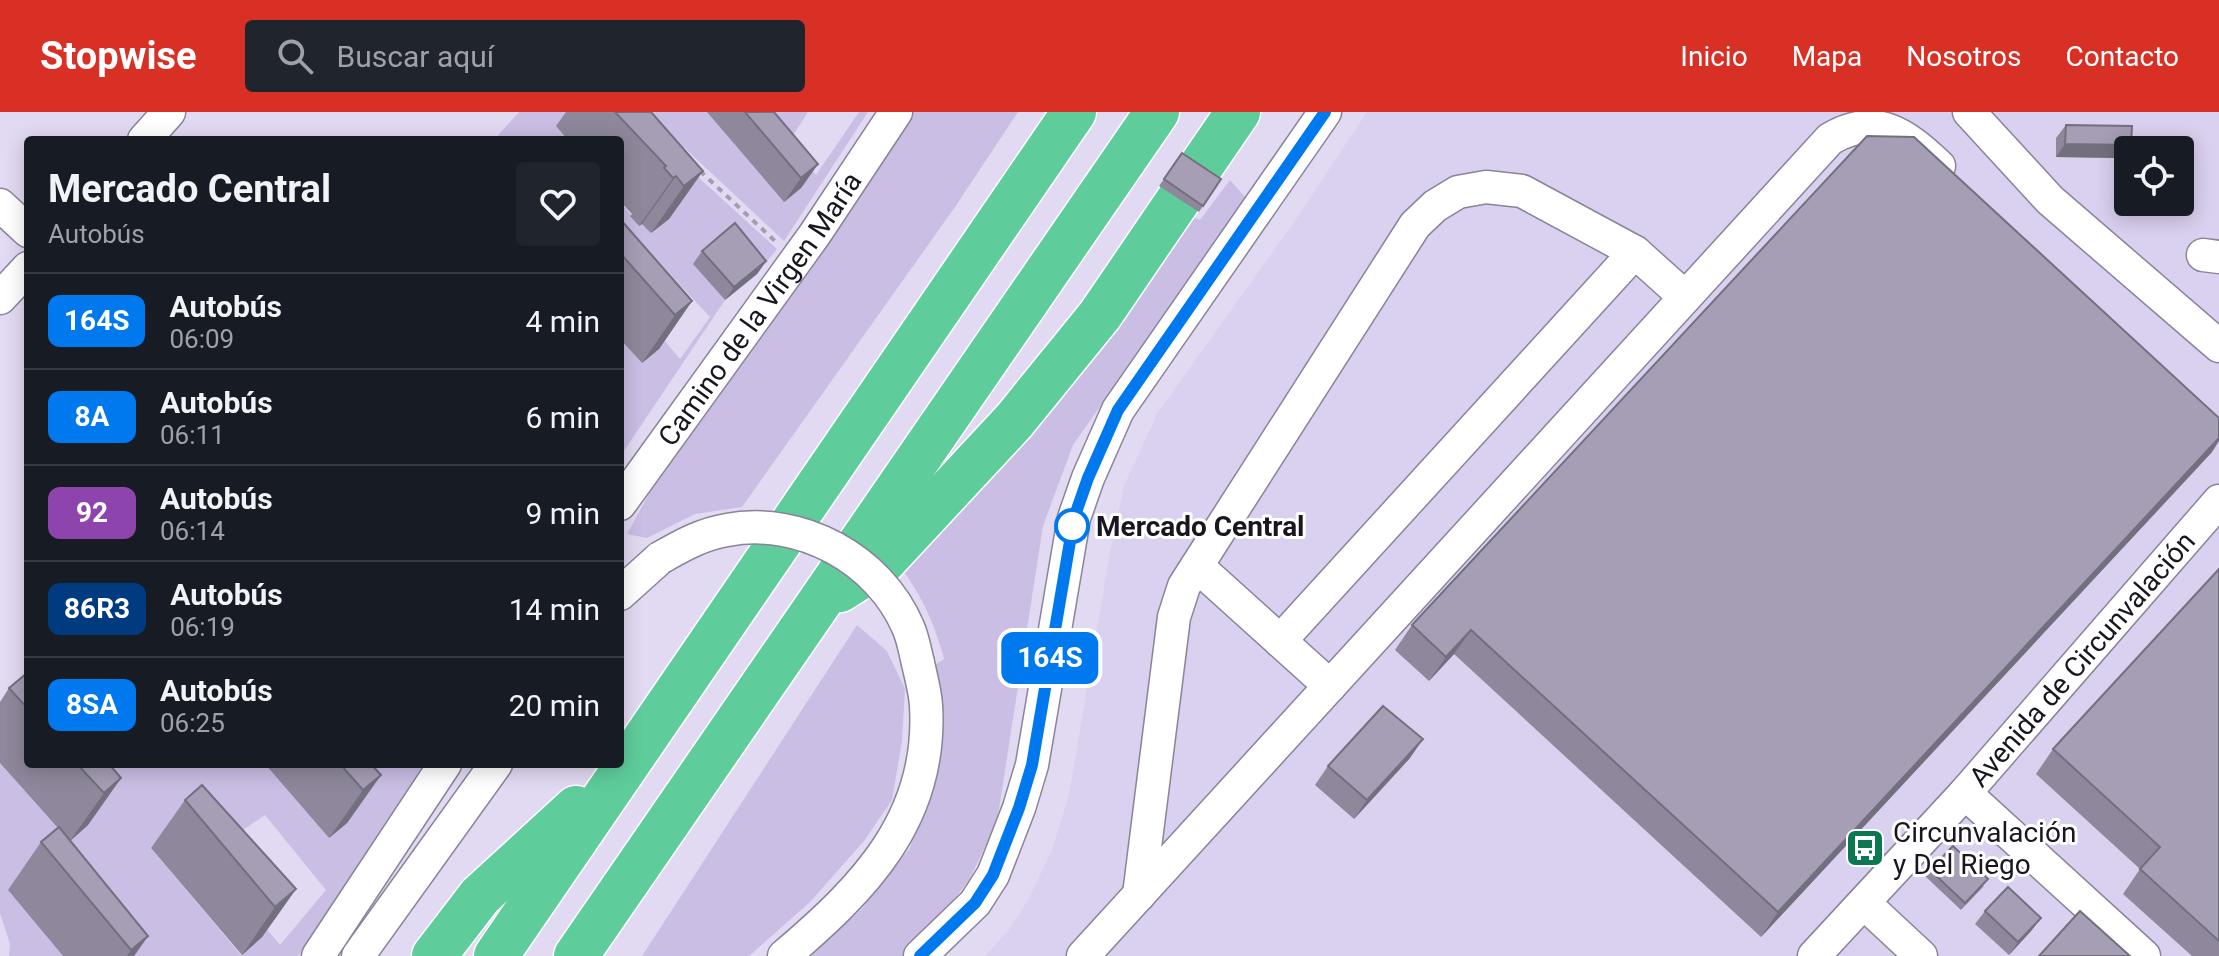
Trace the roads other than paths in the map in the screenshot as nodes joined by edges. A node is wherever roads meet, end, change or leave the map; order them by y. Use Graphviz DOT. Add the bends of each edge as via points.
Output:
graph roads {
  1 [pos="169,112"];
  2 [pos="896,112"];
  3 [pos="1074,112"];
  4 [pos="1157,112"];
  5 [pos="1238,112"];
  6 [pos="1325,112"];
  7 [pos="1969,112"];
  8 [pos="148,136"];
  9 [pos="1961,186"];
  10 [pos="0,205"];
  11 [pos="24,227"];
  12 [pos="1635,252"];
  13 [pos="24,272"];
  14 [pos="1685,297"];
  15 [pos="0,298"];
  16 [pos="2219,346"];
  17 [pos="624,498"];
  18 [pos="2219,501"];
  19 [pos="1197,566"];
  20 [pos="624,590"];
  21 [pos="818,605"];
  22 [pos="1280,641"];
  23 [pos="1330,686"];
  24 [pos="631,758"];
  25 [pos="624,764"];
  26 [pos="442,768"];
  27 [pos="493,768"];
  28 [pos="620,768"];
  29 [pos="1965,793"];
  30 [pos="1139,895"];
  31 [pos="1864,903"];
  32 [pos="318,956"];
  33 [pos="358,956"];
  34 [pos="434,956"];
  35 [pos="496,956"];
  36 [pos="576,956"];
  37 [pos="784,956"];
  38 [pos="920,956"];
  39 [pos="1083,956"];
  40 [pos="1814,956"];
  41 [pos="1921,956"];
  42 [pos="2144,956"];
  1 -- 8 [label="street"];
  2 -- 17 [label="street, Camino de la Virgen María"];
  3 -- 24 [label="highway"];
  4 -- 21 [label="highway"];
  5 -- 21 [label="highway" via="1100,315 1014,421 881,564"];
  6 -- 38 [label="street" via="1118,410 1074,518 1032,765 1019,808 993,875 975,903"];
  7 -- 16 [label="street" via="2050,200"];
  9 -- 14 [label="street" via="1900,133 1866,125 1846,129 1830,139"];
  10 -- 11 [label="street"];
  12 -- 14 [label="street"];
  12 -- 19 [label="street" via="1522,191 1486,187 1458,192 1435,206 1415,225"];
  12 -- 22 [label="street"];
  13 -- 15 [label="street"];
  14 -- 23 [label="street"];
  18 -- 29 [label="street, Avenida de Circunvalación"];
  19 -- 22 [label="street"];
  19 -- 30 [label="street" via="1174,617"];
  20 -- 37 [label="street, bridge" via="660,558 692,540 764,527 801,533 835,547 890,595 908,627 926,704 925,757 907,814 872,871"];
  21 -- 36 [label="highway"];
  22 -- 23 [label="street"];
  23 -- 30 [label="street"];
  24 -- 25 [label="highway"];
  24 -- 35 [label="highway"];
  26 -- 32 [label="street"];
  27 -- 33 [label="street"];
  28 -- 34 [label="highway" via="480,896"];
  29 -- 31 [label="street, Avenida de Circunvalación"];
  29 -- 42 [label="street"];
  30 -- 39 [label="street"];
  31 -- 40 [label="street, Avenida de Circunvalación"];
  31 -- 41 [label="street"];
}
